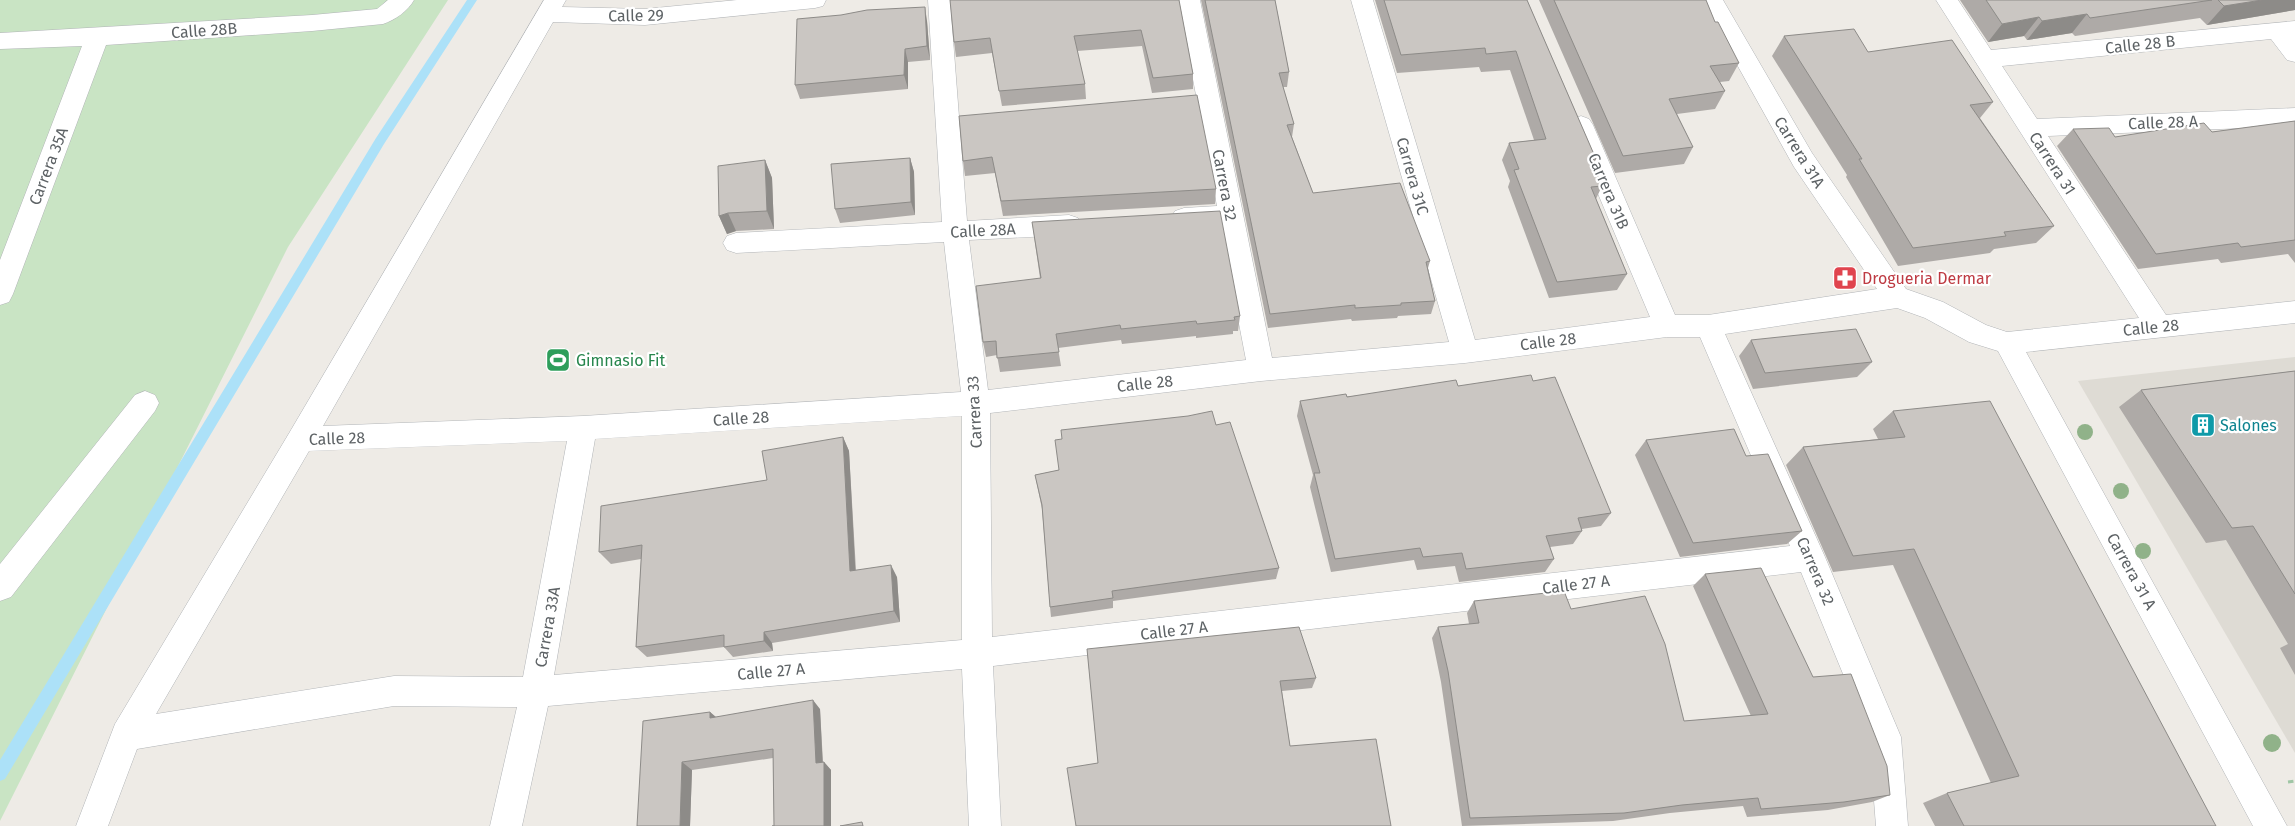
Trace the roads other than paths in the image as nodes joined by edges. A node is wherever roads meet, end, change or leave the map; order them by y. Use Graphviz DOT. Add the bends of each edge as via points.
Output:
graph roads {
  1 [pos="403,0"];
  2 [pos="815,0"];
  3 [pos="939,0"];
  4 [pos="1189,0"];
  5 [pos="1362,0"];
  6 [pos="1712,0"];
  7 [pos="1947,0"];
  8 [pos="550,7"];
  9 [pos="2286,30"];
  10 [pos="96,37"];
  11 [pos="0,41"];
  12 [pos="2295,54"];
  13 [pos="1984,59"];
  14 [pos="1573,109"];
  15 [pos="2295,117"];
  16 [pos="2031,128"];
  17 [pos="1230,215"];
  18 [pos="1162,219"];
  19 [pos="1093,224"];
  20 [pos="955,232"];
  21 [pos="736,243"];
  22 [pos="0,294"];
  23 [pos="1897,297"];
  24 [pos="2295,312"];
  25 [pos="1667,326"];
  26 [pos="1708,326"];
  27 [pos="2159,326"];
  28 [pos="2007,343"];
  29 [pos="1465,352"];
  30 [pos="1261,370"];
  31 [pos="976,402"];
  32 [pos="145,403"];
  33 [pos="583,428"];
  34 [pos="301,439"];
  35 [pos="1810,557"];
  36 [pos="0,587"];
  37 [pos="977,653"];
  38 [pos="536,692"];
  39 [pos="126,735"];
  40 [pos="92,826"];
  41 [pos="506,826"];
  42 [pos="985,826"];
  43 [pos="1892,826"];
  44 [pos="2270,826"];
  1 -- 10 [label="street, Calle 28B" via="383,16"];
  2 -- 8 [label="street, Calle 29" via="645,17"];
  3 -- 20 [label="street, Carrera 33" via="957,121"];
  4 -- 17 [label="street, Carrera 32" via="1199,100"];
  5 -- 29 [label="street, Carrera 31C"];
  6 -- 23 [label="street, Carrera 31A" via="1803,160"];
  7 -- 13 [label="street, Carrera 31"];
  8 -- 34 [label="street"];
  9 -- 12 [label="street"];
  9 -- 13 [label="street, Calle 28 B"];
  10 -- 11 [label="street, Calle 28B"];
  10 -- 22 [label="street, Carrera 35A"];
  13 -- 16 [label="street, Carrera 31"];
  14 -- 25 [label="street, Carrera 31B"];
  15 -- 16 [label="street, Calle 28 A"];
  16 -- 27 [label="street, Carrera 31"];
  17 -- 18 [label="street"];
  17 -- 30 [label="street, Carrera 32"];
  19 -- 20 [label="street, Calle 28A"];
  20 -- 21 [label="street, Calle 28A"];
  20 -- 31 [label="street, Carrera 33"];
  23 -- 26 [label="street, Calle 28"];
  23 -- 28 [label="street, Calle 28" via="1934,310 1978,334"];
  24 -- 27 [label="street, Calle 28"];
  25 -- 26 [label="street, Calle 28"];
  25 -- 29 [label="street, Calle 28"];
  26 -- 35 [label="street, Carrera 32"];
  27 -- 28 [label="street, Calle 28"];
  28 -- 44 [label="street, Carrera 31 A"];
  29 -- 30 [label="street, Calle 28"];
  30 -- 31 [label="street, Calle 28"];
  31 -- 33 [label="street, Calle 28"];
  31 -- 37 [label="street, Carrera 33"];
  32 -- 36 [label="street"];
  33 -- 34 [label="street, Calle 28"];
  33 -- 38 [label="street, Carrera 33A"];
  34 -- 39 [label="street"];
  35 -- 37 [label="street, Calle 27 A"];
  35 -- 43 [label="street, Carrera 32" via="1885,737"];
  37 -- 38 [label="street, Calle 27 A"];
  37 -- 42 [label="street, Carrera 33"];
  38 -- 39 [label="street, Calle 27 A" via="394,691"];
  38 -- 41 [label="street, Carrera 33A"];
  39 -- 40 [label="street"];
}
